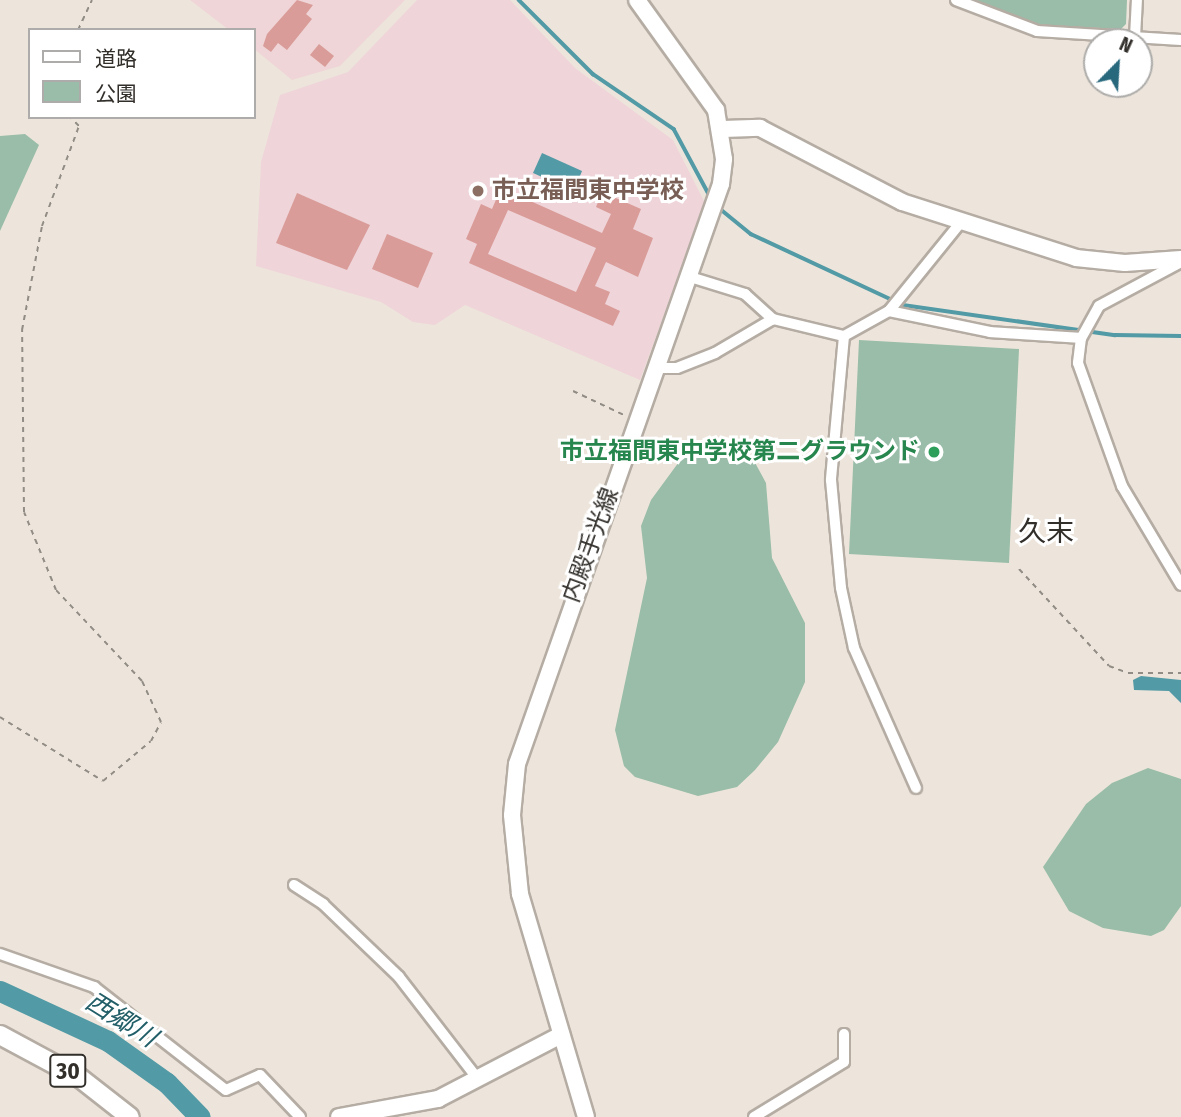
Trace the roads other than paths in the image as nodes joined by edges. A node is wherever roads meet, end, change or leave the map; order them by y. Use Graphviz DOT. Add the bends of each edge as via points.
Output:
graph roads {
  1 [pos="636,0"];
  2 [pos="956,0"];
  3 [pos="1137,0"];
  4 [pos="1135,28"];
  5 [pos="1083,34"];
  6 [pos="1153,38"];
  7 [pos="1181,40"];
  8 [pos="723,129"];
  9 [pos="961,222"];
  10 [pos="1181,261"];
  11 [pos="687,275"];
  12 [pos="889,311"];
  13 [pos="773,319"];
  14 [pos="844,336"];
  15 [pos="1081,338"];
  16 [pos="655,368"];
  17 [pos="1181,584"];
  18 [pos="916,789"];
  19 [pos="294,885"];
  20 [pos="0,954"];
  21 [pos="844,1034"];
  22 [pos="0,1035"];
  23 [pos="561,1035"];
  24 [pos="477,1078"];
  25 [pos="131,1117"];
  26 [pos="300,1117"];
  27 [pos="339,1117"];
  28 [pos="586,1117"];
  29 [pos="754,1117"];
  1 -- 8 [label="main road, 内殿手光線" via="706,92"];
  2 -- 5 [label="street" via="1037,31"];
  3 -- 4 [label="street"];
  6 -- 7 [label="street"];
  8 -- 9 [label="main road" via="771,132 870,189"];
  8 -- 11 [label="main road, 内殿手光線" via="721,184"];
  9 -- 10 [label="main road" via="1101,263"];
  9 -- 12 [label="street"];
  10 -- 15 [label="street" via="1099,306"];
  11 -- 13 [label="street" via="745,294"];
  11 -- 16 [label="main road, 内殿手光線"];
  12 -- 14 [label="street"];
  12 -- 15 [label="street" via="990,332"];
  13 -- 14 [label="street"];
  13 -- 16 [label="street" via="702,358"];
  14 -- 18 [label="street" via="831,480 841,588 854,648"];
  15 -- 17 [label="street" via="1078,363 1122,486"];
  16 -- 23 [label="main road, 内殿手光線" via="533,705 514,789 520,894"];
  19 -- 24 [label="street" via="323,904 399,977"];
  20 -- 26 [label="street" via="102,992 226,1090 260,1075"];
  21 -- 29 [label="street" via="845,1062"];
  22 -- 25 [label="main road, 30" via="80,1078"];
  23 -- 24 [label="main road"];
  23 -- 28 [label="main road, 内殿手光線"];
  24 -- 27 [label="main road" via="438,1099"];
}
